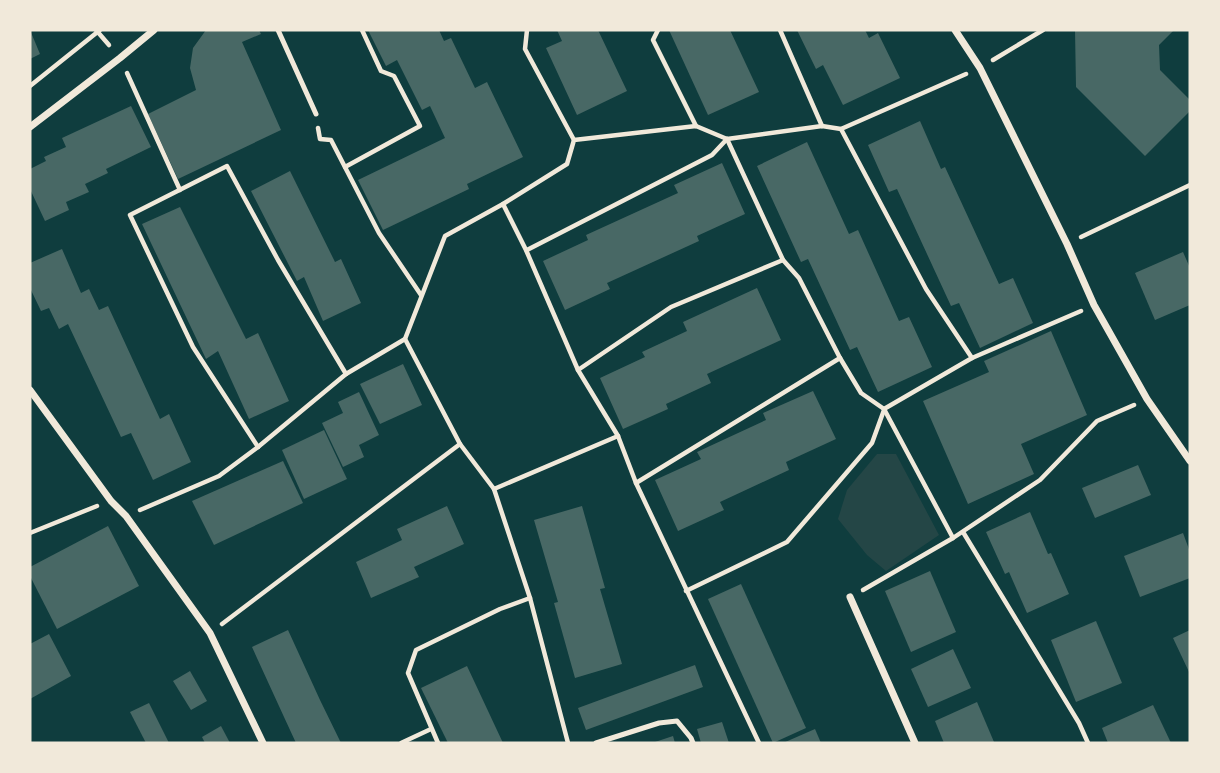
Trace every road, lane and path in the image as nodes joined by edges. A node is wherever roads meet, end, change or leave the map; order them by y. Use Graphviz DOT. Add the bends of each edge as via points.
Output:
graph roads {
  1 [pos="100,30"];
  2 [pos="154,30"];
  3 [pos="278,30"];
  4 [pos="362,30"];
  5 [pos="527,30"];
  6 [pos="658,30"];
  7 [pos="780,30"];
  8 [pos="955,30"];
  9 [pos="1043,30"];
  10 [pos="120,58"];
  11 [pos="980,68"];
  12 [pos="30,86"];
  13 [pos="316,114"];
  14 [pos="696,126"];
  15 [pos="822,126"];
  16 [pos="30,127"];
  17 [pos="841,129"];
  18 [pos="727,139"];
  19 [pos="574,140"];
  20 [pos="345,167"];
  21 [pos="1190,185"];
  22 [pos="180,190"];
  23 [pos="503,204"];
  24 [pos="1067,244"];
  25 [pos="526,250"];
  26 [pos="783,260"];
  27 [pos="421,296"];
  28 [pos="1094,305"];
  29 [pos="405,339"];
  30 [pos="839,358"];
  31 [pos="972,358"];
  32 [pos="578,370"];
  33 [pos="346,374"];
  34 [pos="30,390"];
  35 [pos="1147,399"];
  36 [pos="884,409"];
  37 [pos="618,436"];
  38 [pos="460,444"];
  39 [pos="258,447"];
  40 [pos="1190,461"];
  41 [pos="635,483"];
  42 [pos="494,489"];
  43 [pos="111,501"];
  44 [pos="126,516"];
  45 [pos="963,532"];
  46 [pos="30,533"];
  47 [pos="953,538"];
  48 [pos="686,591"];
  49 [pos="850,597"];
  50 [pos="530,598"];
  51 [pos="210,633"];
  52 [pos="430,729"];
  53 [pos="263,743"];
  54 [pos="401,743"];
  55 [pos="438,743"];
  56 [pos="568,743"];
  57 [pos="596,743"];
  58 [pos="693,743"];
  59 [pos="759,743"];
  60 [pos="915,743"];
  61 [pos="1088,743"];
  1 -- 12 [label="path"];
  2 -- 10 [label="street"];
  3 -- 13 [label="lane"];
  4 -- 20 [label="path" via="381,71 394,76 420,126"];
  5 -- 19 [label="path" via="525,49"];
  6 -- 14 [label="path" via="653,40"];
  7 -- 15 [label="path"];
  8 -- 11 [label="street"];
  9 -- 11 [label="path"];
  10 -- 16 [label="street"];
  10 -- 22 [label="path"];
  11 -- 17 [label="path"];
  11 -- 24 [label="street"];
  13 -- 20 [label="path" via="320,139 331,140"];
  14 -- 18 [label="path"];
  14 -- 19 [label="path"];
  15 -- 17 [label="path"];
  15 -- 18 [label="path"];
  17 -- 31 [label="path" via="926,289"];
  18 -- 25 [label="path" via="712,155"];
  18 -- 26 [label="path"];
  19 -- 23 [label="path" via="567,164"];
  20 -- 27 [label="path" via="379,233"];
  21 -- 24 [label="path"];
  22 -- 33 [label="path" via="227,166"];
  22 -- 39 [label="path" via="130,215 193,346"];
  23 -- 25 [label="path"];
  23 -- 27 [label="path" via="445,236"];
  24 -- 28 [label="street"];
  25 -- 32 [label="path"];
  26 -- 30 [label="path" via="799,278"];
  26 -- 32 [label="path" via="671,307"];
  27 -- 29 [label="path"];
  28 -- 31 [label="path"];
  28 -- 35 [label="street"];
  29 -- 33 [label="path"];
  29 -- 38 [label="path"];
  30 -- 36 [label="path" via="861,393"];
  30 -- 41 [label="path"];
  31 -- 36 [label="path"];
  32 -- 37 [label="path"];
  33 -- 39 [label="path"];
  34 -- 43 [label="street"];
  35 -- 40 [label="street"];
  35 -- 45 [label="path" via="1097,421 1040,480"];
  36 -- 47 [label="path"];
  36 -- 48 [label="path" via="872,443 787,542"];
  37 -- 41 [label="path"];
  37 -- 42 [label="path"];
  38 -- 42 [label="path"];
  38 -- 51 [label="path"];
  39 -- 44 [label="path" via="219,476"];
  41 -- 48 [label="path"];
  42 -- 50 [label="path"];
  43 -- 44 [label="street"];
  43 -- 46 [label="path"];
  44 -- 51 [label="street"];
  45 -- 47 [label="path"];
  45 -- 61 [label="path"];
  47 -- 49 [label="path"];
  48 -- 59 [label="path"];
  49 -- 60 [label="street"];
  50 -- 52 [label="path" via="416,649 408,673"];
  50 -- 56 [label="path"];
  51 -- 53 [label="street"];
  52 -- 54 [label="path"];
  52 -- 55 [label="path"];
  57 -- 58 [label="lane" via="677,721"];
}
